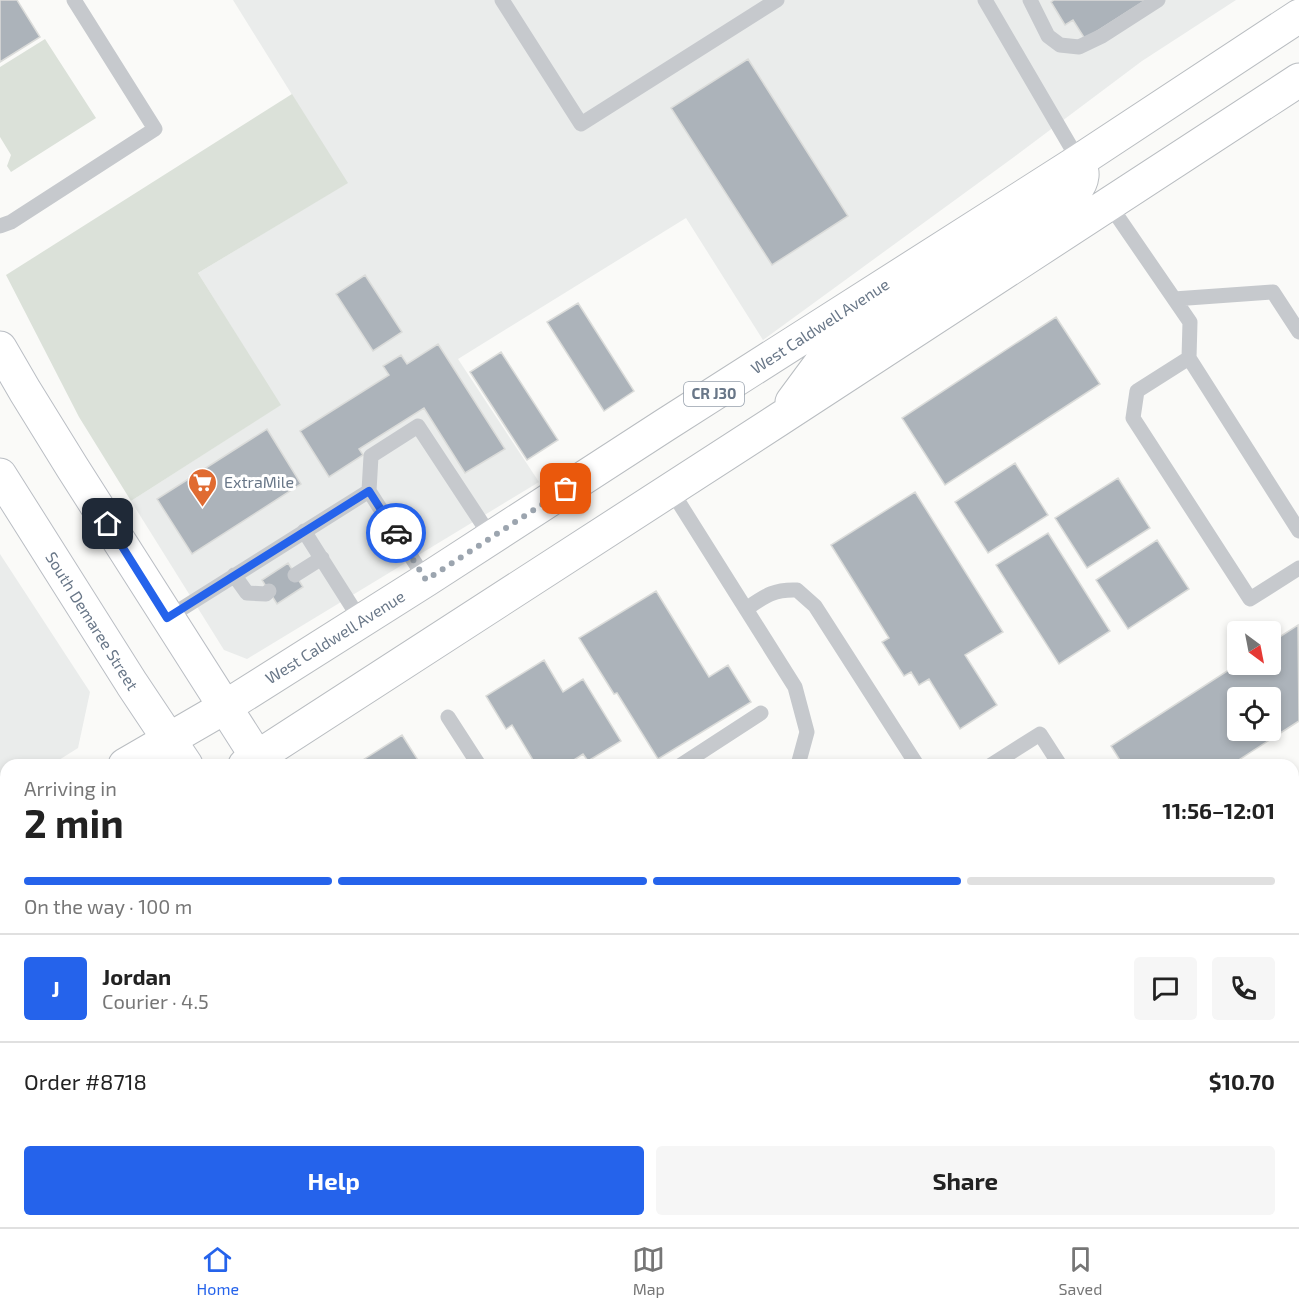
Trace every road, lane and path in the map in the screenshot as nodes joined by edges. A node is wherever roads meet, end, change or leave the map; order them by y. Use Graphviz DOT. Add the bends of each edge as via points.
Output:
graph roads {
  1 [pos="74,0"];
  2 [pos="502,0"];
  3 [pos="777,0"];
  4 [pos="985,0"];
  5 [pos="1030,0"];
  6 [pos="1158,0"];
  7 [pos="1299,16"];
  8 [pos="1299,80"];
  9 [pos="1079,161"];
  10 [pos="1109,204"];
  11 [pos="0,226"];
  12 [pos="1174,299"];
  13 [pos="1299,332"];
  14 [pos="0,348"];
  15 [pos="1189,358"];
  16 [pos="778,420"];
  17 [pos="0,476"];
  18 [pos="671,490"];
  19 [pos="369,491"];
  20 [pos="304,531"];
  21 [pos="1299,531"];
  22 [pos="492,537"];
  23 [pos="322,558"];
  24 [pos="1299,568"];
  25 [pos="234,575"];
  26 [pos="296,575"];
  27 [pos="426,580"];
  28 [pos="269,591"];
  29 [pos="746,609"];
  30 [pos="167,618"];
  31 [pos="361,621"];
  32 [pos="225,707"];
  33 [pos="760,713"];
  34 [pos="448,717"];
  35 [pos="177,752"];
  36 [pos="149,759"];
  37 [pos="252,759"];
  38 [pos="259,759"];
  39 [pos="475,759"];
  40 [pos="690,759"];
  41 [pos="800,759"];
  42 [pos="913,759"];
  43 [pos="1000,759"];
  44 [pos="1056,759"];
  1 -- 11 [label="lane" via="155,129"];
  2 -- 3 [label="lane" via="582,124"];
  4 -- 9 [label="lane"];
  5 -- 6 [label="lane" via="1048,36 1060,45 1078,47"];
  7 -- 9 [label="main road, West Caldwell Avenue / CR J30"];
  8 -- 10 [label="main road"];
  9 -- 16 [label="main road" via="1079,185 1062,204 823,360"];
  9 -- 22 [label="main road, West Caldwell Avenue / CR J30"];
  10 -- 12 [label="lane"];
  10 -- 16 [label="main road"];
  12 -- 13 [label="lane" via="1273,292"];
  12 -- 15 [label="lane" via="1190,322"];
  14 -- 30 [label="main road"];
  15 -- 21 [label="lane"];
  15 -- 24 [label="lane" via="1137,391 1133,418 1250,599"];
  16 -- 18 [label="main road"];
  17 -- 35 [label="main road, South Demaree Street"];
  18 -- 29 [label="lane"];
  18 -- 38 [label="main road"];
  19 -- 20 [label="lane"];
  19 -- 22 [label="lane" via="371,456 418,426"];
  19 -- 27 [label="lane"];
  20 -- 23 [label="lane"];
  20 -- 25 [label="lane"];
  22 -- 27 [label="main road, West Caldwell Avenue / CR J30"];
  23 -- 26 [label="lane"];
  23 -- 31 [label="lane"];
  25 -- 28 [label="lane" via="247,593"];
  25 -- 30 [label="lane"];
  27 -- 31 [label="main road, West Caldwell Avenue / CR J30"];
  29 -- 41 [label="lane" via="795,687 807,732"];
  29 -- 42 [label="lane" via="765,595 783,589 797,590 815,606"];
  30 -- 32 [label="main road"];
  31 -- 32 [label="main road, West Caldwell Avenue / CR J30"];
  32 -- 35 [label="main road, West Caldwell Avenue / CR J30"];
  32 -- 37 [label="main road"];
  33 -- 40 [label="lane"];
  34 -- 39 [label="lane"];
  35 -- 36 [label="main road, West Caldwell Avenue / CR J30"];
  43 -- 44 [label="lane" via="1040,734"];
}
